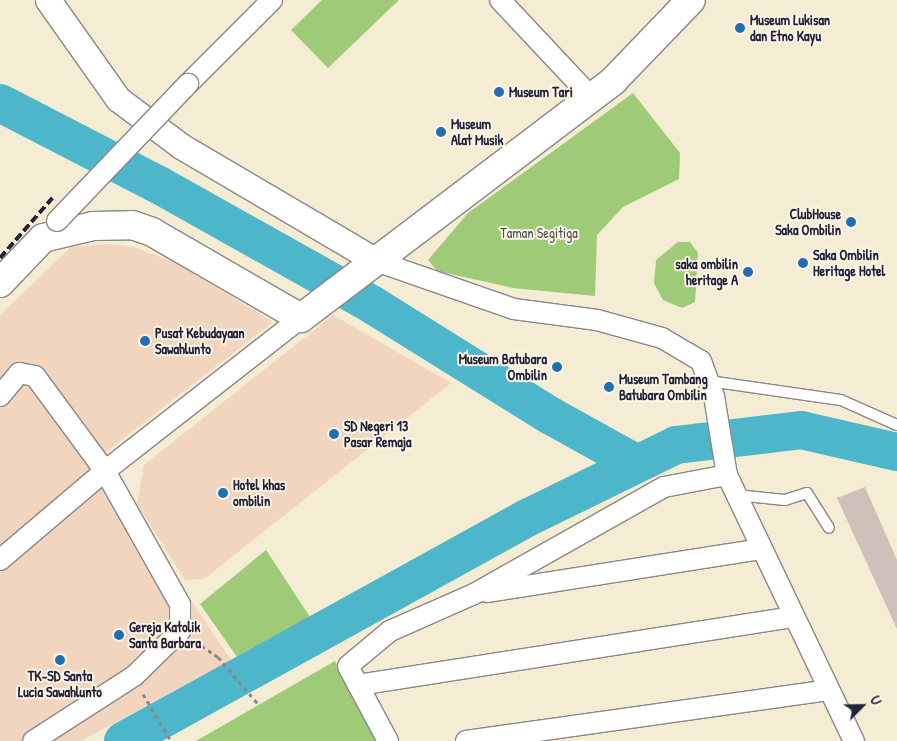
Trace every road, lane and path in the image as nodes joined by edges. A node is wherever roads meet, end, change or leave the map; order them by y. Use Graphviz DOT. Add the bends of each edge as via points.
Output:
graph roads {
  1 [pos="48,0"];
  2 [pos="272,0"];
  3 [pos="500,0"];
  4 [pos="691,0"];
  5 [pos="591,97"];
  6 [pos="50,230"];
  7 [pos="376,261"];
  8 [pos="0,283"];
  9 [pos="301,318"];
  10 [pos="712,389"];
  11 [pos="0,396"];
  12 [pos="897,425"];
  13 [pos="726,469"];
  14 [pos="105,470"];
  15 [pos="736,495"];
  16 [pos="829,528"];
  17 [pos="762,549"];
  18 [pos="0,560"];
  19 [pos="474,594"];
  20 [pos="794,617"];
  21 [pos="180,631"];
  22 [pos="358,684"];
  23 [pos="828,690"];
  24 [pos="147,702"];
  25 [pos="259,705"];
  26 [pos="170,739"];
  27 [pos="34,741"];
  28 [pos="388,741"];
  29 [pos="466,741"];
  30 [pos="854,741"];
  1 -- 7 [label="street" via="118,99 181,146"];
  2 -- 6 [label="street, bridge"];
  3 -- 5 [label="street"];
  4 -- 5 [label="main road" via="635,62"];
  5 -- 7 [label="main road"];
  6 -- 8 [label="main road"];
  6 -- 9 [label="main road" via="132,225 152,232"];
  7 -- 9 [label="main road"];
  7 -- 10 [label="street" via="514,309 597,320 662,338 701,361"];
  9 -- 14 [label="street"];
  10 -- 12 [label="lane" via="841,400"];
  10 -- 13 [label="street"];
  11 -- 14 [label="street" via="19,373 35,376"];
  13 -- 15 [label="street"];
  13 -- 19 [label="street" via="664,487"];
  14 -- 18 [label="street"];
  14 -- 21 [label="street" via="180,604"];
  15 -- 16 [label="lane" via="785,500 807,493"];
  15 -- 17 [label="street"];
  17 -- 19 [label="street"];
  17 -- 20 [label="street"];
  19 -- 22 [label="street" via="390,631 355,655 348,666"];
  20 -- 22 [label="street"];
  20 -- 23 [label="street"];
  21 -- 25 [label="path" via="218,657"];
  21 -- 27 [label="street" via="134,676"];
  22 -- 28 [label="street"];
  23 -- 29 [label="street"];
  23 -- 30 [label="street"];
  24 -- 26 [label="path"];
}
